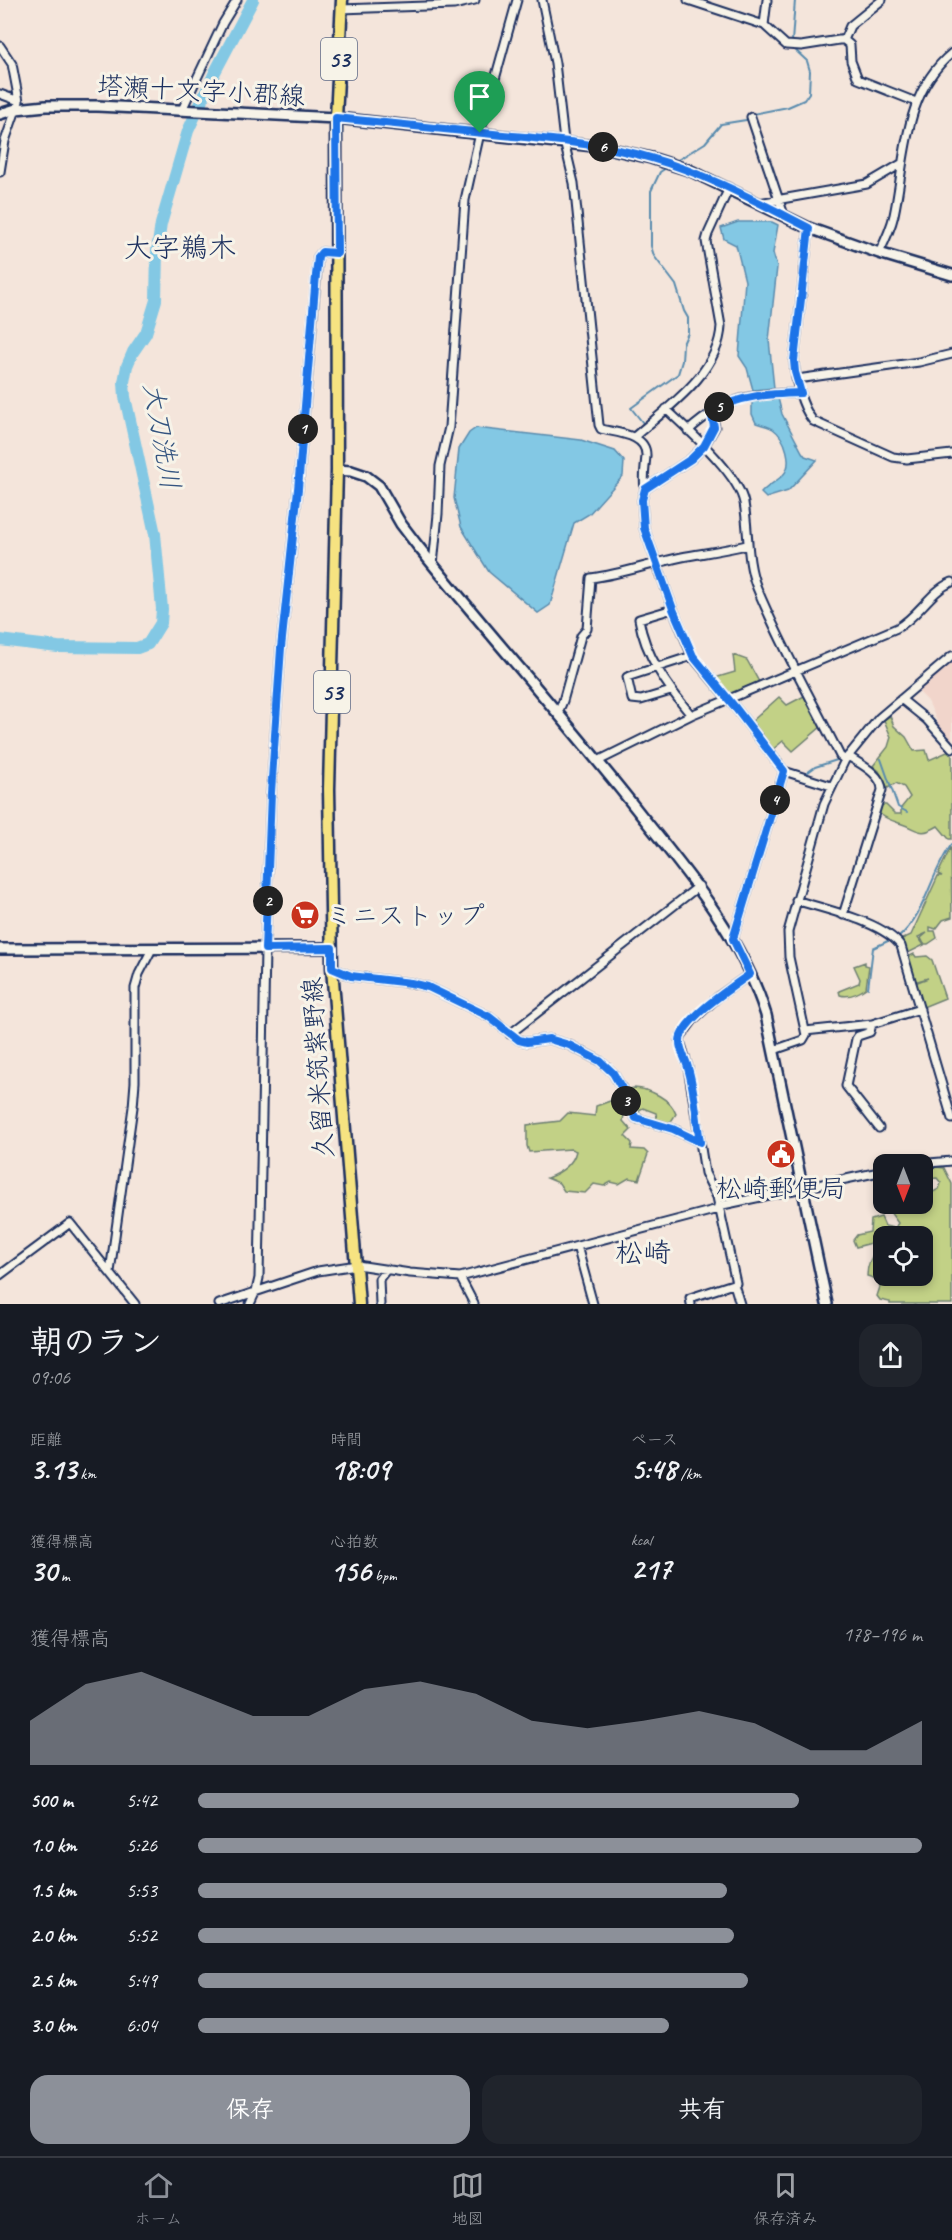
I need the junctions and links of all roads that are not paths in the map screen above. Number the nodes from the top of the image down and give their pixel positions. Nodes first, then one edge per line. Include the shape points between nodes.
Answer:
1 (237, 0) edge
2 (475, 0) edge
3 (517, 0) edge
4 (542, 0) edge
5 (688, 0) edge
6 (767, 0) edge
7 (882, 0) edge
8 (341, 4) edge
9 (764, 25) junction
10 (844, 40) junction
11 (0, 46) edge
12 (952, 53) edge
13 (0, 94) edge
14 (916, 102) junction
15 (18, 105) junction
16 (184, 110) junction
17 (0, 114) edge
18 (751, 117) dead end
19 (336, 118) junction
20 (480, 133) junction
21 (564, 141) junction
22 (901, 164) junction
23 (0, 172) edge
24 (729, 188) junction
25 (778, 200) junction
26 (759, 203) junction
27 (784, 215) junction
28 (809, 228) junction
29 (337, 253) junction
30 (879, 253) junction
31 (952, 275) edge
32 (952, 354) edge
33 (797, 379) junction
34 (801, 393) junction
35 (666, 409) junction
36 (711, 411) junction
37 (688, 431) junction
38 (634, 437) junction
39 (704, 446) junction
40 (952, 454) edge
41 (337, 470) junction
42 (645, 489) junction
43 (747, 545) junction
44 (657, 564) junction
45 (433, 565) junction
46 (952, 582) edge
47 (673, 609) junction
48 (693, 656) junction
49 (952, 656) edge
50 (656, 668) junction
51 (797, 669) junction
52 (671, 691) junction
53 (727, 699) junction
54 (901, 699) junction
55 (558, 713) junction
56 (691, 715) junction
57 (952, 748) edge
58 (847, 758) junction
59 (598, 761) junction
60 (784, 771) junction
61 (831, 786) junction
62 (699, 886) junction
63 (796, 900) junction
64 (843, 915) junction
65 (733, 939) junction
66 (332, 948) junction
67 (0, 949) edge
68 (152, 949) junction
69 (265, 949) junction
70 (332, 968) junction
71 (750, 974) junction
72 (920, 1009) junction
73 (872, 1024) junction
74 (805, 1031) junction
75 (510, 1034) junction
76 (774, 1050) junction
77 (952, 1119) edge
78 (879, 1128) dead end
79 (700, 1142) junction
80 (952, 1161) edge
81 (933, 1163) edge
82 (873, 1173) edge
83 (803, 1188) junction
84 (718, 1208) junction
85 (577, 1246) junction
86 (357, 1264) junction
87 (387, 1269) junction
88 (110, 1272) junction
89 (0, 1275) edge
90 (460, 1277) junction
91 (734, 1284) junction
92 (256, 1291) junction
93 (135, 1304) edge
94 (219, 1304) edge
95 (250, 1304) edge
96 (359, 1304) edge
97 (380, 1304) edge
98 (474, 1304) edge
99 (593, 1304) edge
100 (691, 1304) edge
101 (740, 1304) edge
102 (826, 1304) edge

1 - 16 street
2 - 8 street via 454,4
3 - 20 street
4 - 21 street via 555,63
5 - 9 street
6 - 9 street
7 - 10 street via 850,26
8 - 19 main road, 久留米筑紫野線 / 53
9 - 10 street via 786,45
10 - 14 street via 850,45 858,79
11 - 15 street via 12,64
12 - 14 street
13 - 15 street
14 - 22 street
15 - 16 street, 塔瀬十文字小郡線
15 - 17 street, 塔瀬十文字小郡線
15 - 23 street via 5,141
16 - 19 street, 塔瀬十文字小郡線
18 - 25 street
19 - 20 street, 塔瀬十文字小郡線
19 - 29 main road, 久留米筑紫野線 / 53
20 - 21 street, 塔瀬十文字小郡線
20 - 45 street via 465,200 449,427 440,466
21 - 24 street, 塔瀬十文字小郡線 via 651,158
21 - 38 street via 574,183 599,425 601,429
22 - 25 street via 867,184
22 - 30 street via 894,216
24 - 26 street, 塔瀬十文字小郡線
24 - 35 street via 706,241 720,315 720,337 705,371
25 - 26 street
25 - 27 street
26 - 27 street, 塔瀬十文字小郡線
27 - 28 street, 塔瀬十文字小郡線
28 - 30 street, 塔瀬十文字小郡線
28 - 33 street via 794,361
29 - 41 main road, 久留米筑紫野線 / 53
29 - 69 street via 322,252 316,275 281,648
30 - 31 street, 塔瀬十文字小郡線
32 - 33 street
33 - 34 street
34 - 36 street via 764,394
34 - 40 street via 805,410 813,421 892,458
35 - 37 street
35 - 38 street
36 - 37 street
36 - 39 street via 714,427
37 - 39 street
38 - 42 street via 646,452
39 - 42 street via 684,465
39 - 43 street via 741,494
41 - 45 street via 366,476 379,486 401,524
41 - 66 main road, 久留米筑紫野線 / 53 via 329,789
42 - 44 street via 644,528
43 - 44 street
43 - 51 street via 756,586
44 - 47 street
44 - 55 street via 591,578 586,629
45 - 55 street
46 - 51 street via 906,623
47 - 48 street
47 - 50 street via 639,619
48 - 50 street
48 - 53 street
49 - 54 street
50 - 52 street
50 - 52 street via 627,677 632,699
51 - 53 street
51 - 58 street via 840,756
52 - 56 street
53 - 56 street
53 - 60 street
54 - 57 street
54 - 58 street via 879,718
55 - 59 street
56 - 59 street
58 - 61 street
58 - 64 street via 878,777 882,790
59 - 62 street
60 - 61 street
60 - 65 street
61 - 63 street
62 - 65 street
62 - 75 street
63 - 64 street
63 - 74 street via 788,942
64 - 72 street via 897,940
65 - 71 street
66 - 69 street
66 - 70 main road, 久留米筑紫野線 / 53
67 - 68 street
68 - 69 street
68 - 88 street via 135,988 135,1082
69 - 92 street
70 - 75 street via 351,976 428,987 488,1016
70 - 86 main road, 久留米筑紫野線 / 53
71 - 76 street via 760,995
71 - 79 street via 719,996 682,1035
72 - 73 street
72 - 77 street
73 - 74 street
73 - 78 street via 870,1032 856,1039 846,1086
74 - 76 street via 803,1040
75 - 79 street via 527,1042 561,1041 600,1061 613,1073 636,1118
76 - 83 street
79 - 84 street via 705,1173
80 - 81 street
82 - 83 street
83 - 84 street
83 - 102 street
84 - 85 street
84 - 91 street
85 - 90 street
85 - 99 street
86 - 87 street
86 - 92 street via 318,1271
86 - 96 main road, 久留米筑紫野線 / 53
87 - 90 street
87 - 97 street via 379,1279
88 - 89 street via 70,1223
88 - 93 street
90 - 98 street
91 - 100 street via 690,1298
91 - 101 street
92 - 94 street
92 - 95 street

